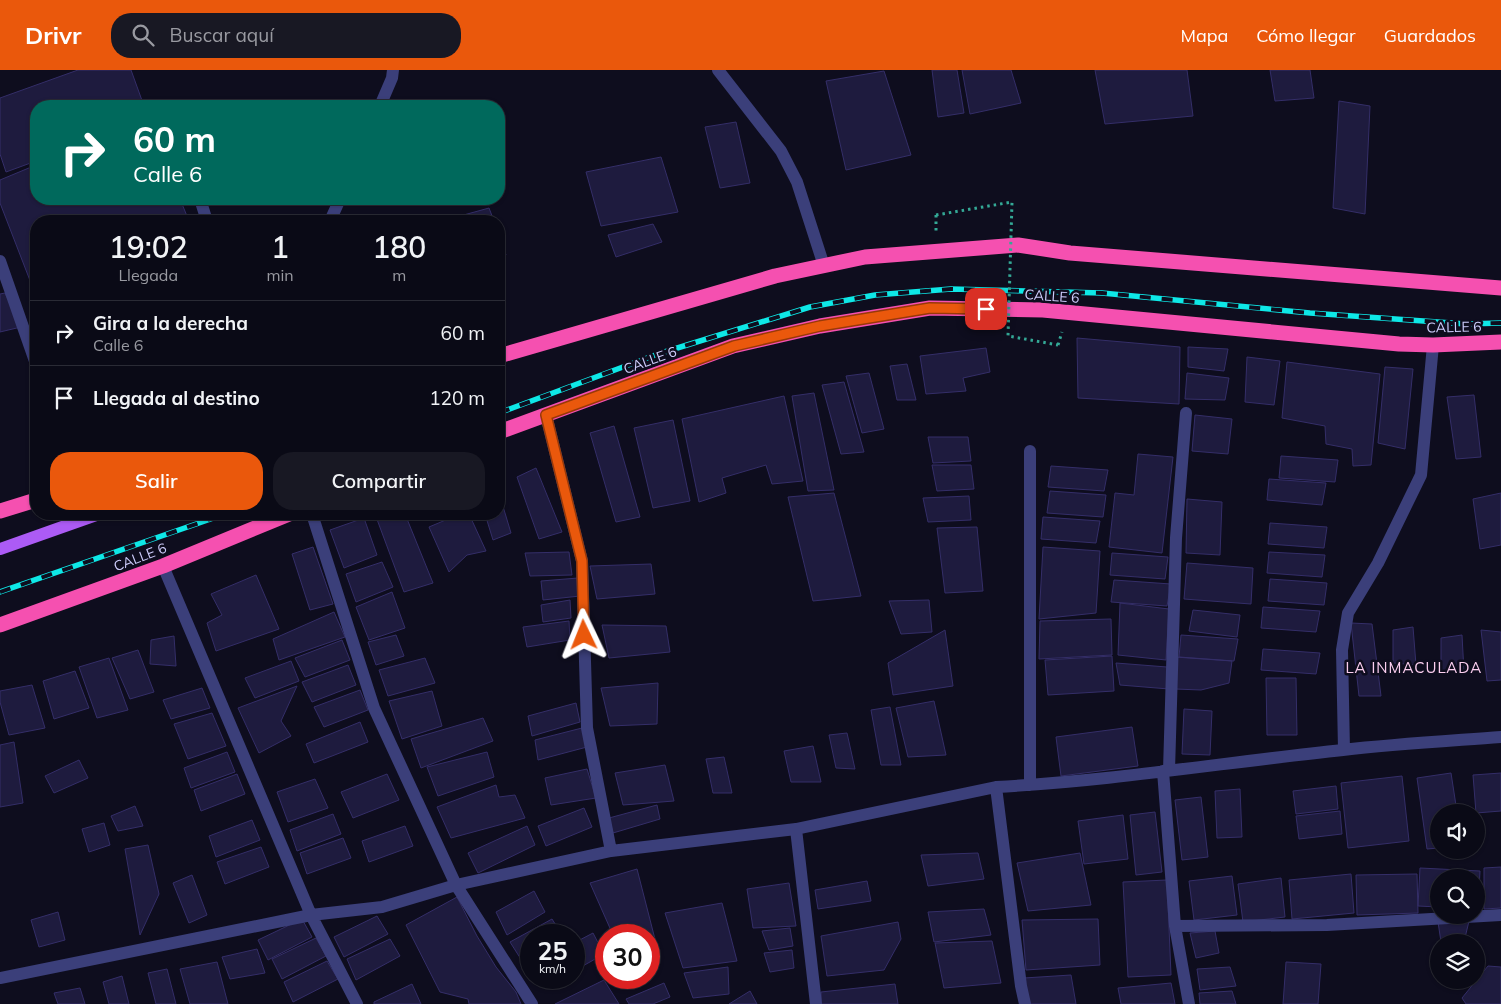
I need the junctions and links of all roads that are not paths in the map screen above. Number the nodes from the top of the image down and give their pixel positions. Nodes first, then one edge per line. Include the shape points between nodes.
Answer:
1 (393, 70) edge
2 (718, 70) edge
3 (383, 100) edge
4 (0, 260) edge
5 (824, 266) junction
6 (1501, 288) edge
7 (591, 329) junction
8 (30, 341) edge
9 (1501, 342) edge
10 (1434, 345) junction
11 (505, 354) edge
12 (505, 362) edge
13 (1186, 413) dead end
14 (546, 415) junction
15 (505, 430) edge
16 (1030, 451) dead end
17 (30, 502) edge
18 (0, 511) edge
19 (82, 520) edge
20 (274, 520) edge
21 (314, 520) edge
22 (0, 549) edge
23 (163, 566) junction
24 (0, 625) edge
25 (1501, 737) edge
26 (1344, 750) junction
27 (1166, 771) junction
28 (1030, 785) junction
29 (996, 787) junction
30 (796, 829) junction
31 (610, 851) junction
32 (456, 885) junction
33 (311, 915) junction
34 (1501, 915) edge
35 (1175, 926) junction
36 (0, 978) edge
37 (357, 1004) edge
38 (532, 1004) edge
39 (816, 1004) edge
40 (1025, 1004) edge
41 (1189, 1004) edge

1 - 3 street
2 - 5 street via 781,151 797,182
4 - 8 street
5 - 6 highway via 865,257 1018,245 1070,253
5 - 7 highway via 775,276
7 - 11 highway
7 - 12 main road
9 - 10 highway, CALLE 6
10 - 14 highway, CALLE 6 via 1043,310 930,308 820,326 734,346
10 - 26 street via 1420,475 1378,563 1348,613 1342,650
13 - 27 street via 1176,538
14 - 15 highway, CALLE 6
14 - 31 street via 582,561 587,728
16 - 28 street
17 - 18 highway
19 - 22 main road
20 - 23 highway, CALLE 6
21 - 32 street via 374,708
23 - 24 highway, CALLE 6
23 - 33 street
25 - 26 street
26 - 27 street
27 - 28 street
27 - 35 street
28 - 29 street
29 - 30 street
29 - 40 street
30 - 31 street
30 - 39 street
31 - 32 street
32 - 33 street via 382,907
32 - 38 street
33 - 36 street
33 - 37 street
34 - 35 street via 1327,925
35 - 41 street

